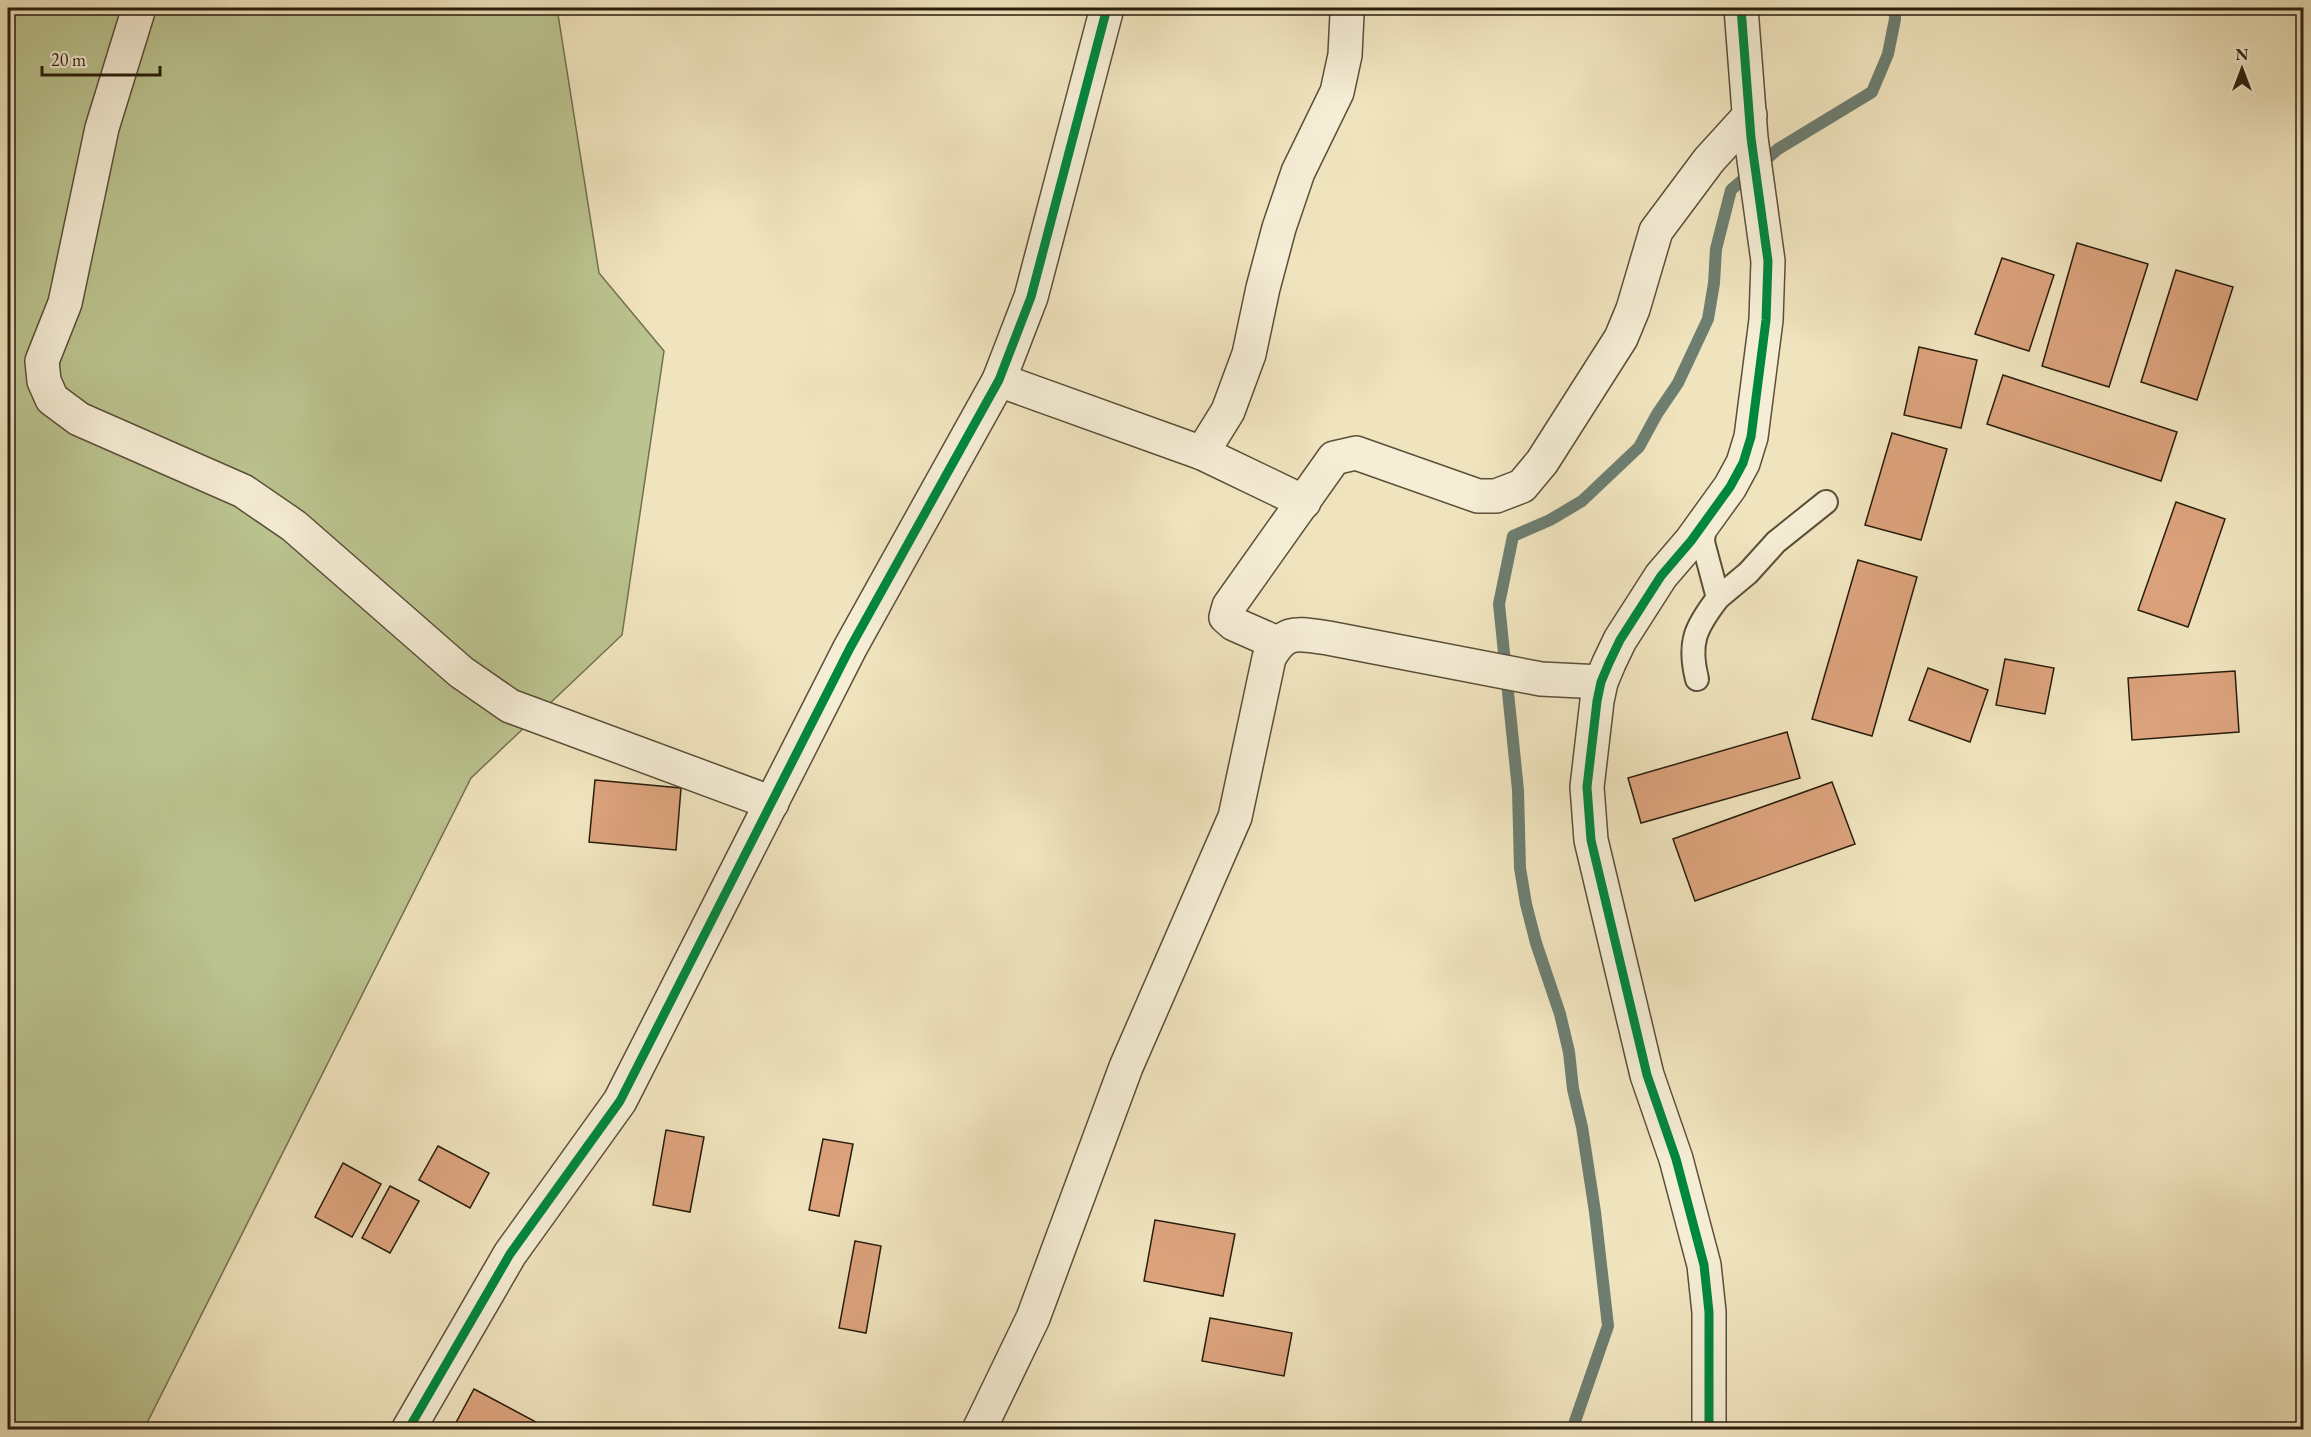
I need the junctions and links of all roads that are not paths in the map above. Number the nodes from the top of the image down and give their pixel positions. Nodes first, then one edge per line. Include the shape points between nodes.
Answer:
1 (139, 8) edge
2 (1107, 8) edge
3 (1741, 8) edge
4 (1347, 14) dead end
5 (1750, 126) junction
6 (999, 380) junction
7 (1202, 453) junction
8 (1304, 502) junction
9 (1826, 502) dead end
10 (1705, 519) junction
11 (1718, 598) junction
12 (1277, 643) junction
13 (1697, 680) dead end
14 (1601, 682) junction
15 (772, 803) junction
16 (408, 1430) edge
17 (979, 1430) edge
18 (1709, 1430) edge

1 - 15 street via 102,128 64,303 42,361 44,381 52,399 79,419 243,490 294,526 462,672 510,706
2 - 6 street via 1031,297
3 - 5 street
4 - 7 street via 1346,55 1337,92 1290,195 1263,288 1250,354 1228,411
5 - 8 street via 1709,160 1656,231 1621,338 1542,462 1522,486 1496,496 1478,496 1356,453 1334,459
5 - 10 street via 1768,261 1766,320 1752,437 1730,487
6 - 7 street
6 - 15 street via 850,648
7 - 8 street
8 - 12 street via 1228,606 1226,617 1234,624
9 - 11 lane via 1776,542
10 - 11 lane via 1703,542
10 - 14 street via 1661,576 1620,640
11 - 13 lane via 1693,638 1692,660
12 - 14 street via 1294,634 1328,638 1541,680
12 - 17 street via 1269,658 1235,818 1126,1067 1033,1318
14 - 18 street via 1587,787 1591,840 1647,1075 1676,1160 1704,1265 1709,1312
15 - 16 street via 620,1101 510,1254

